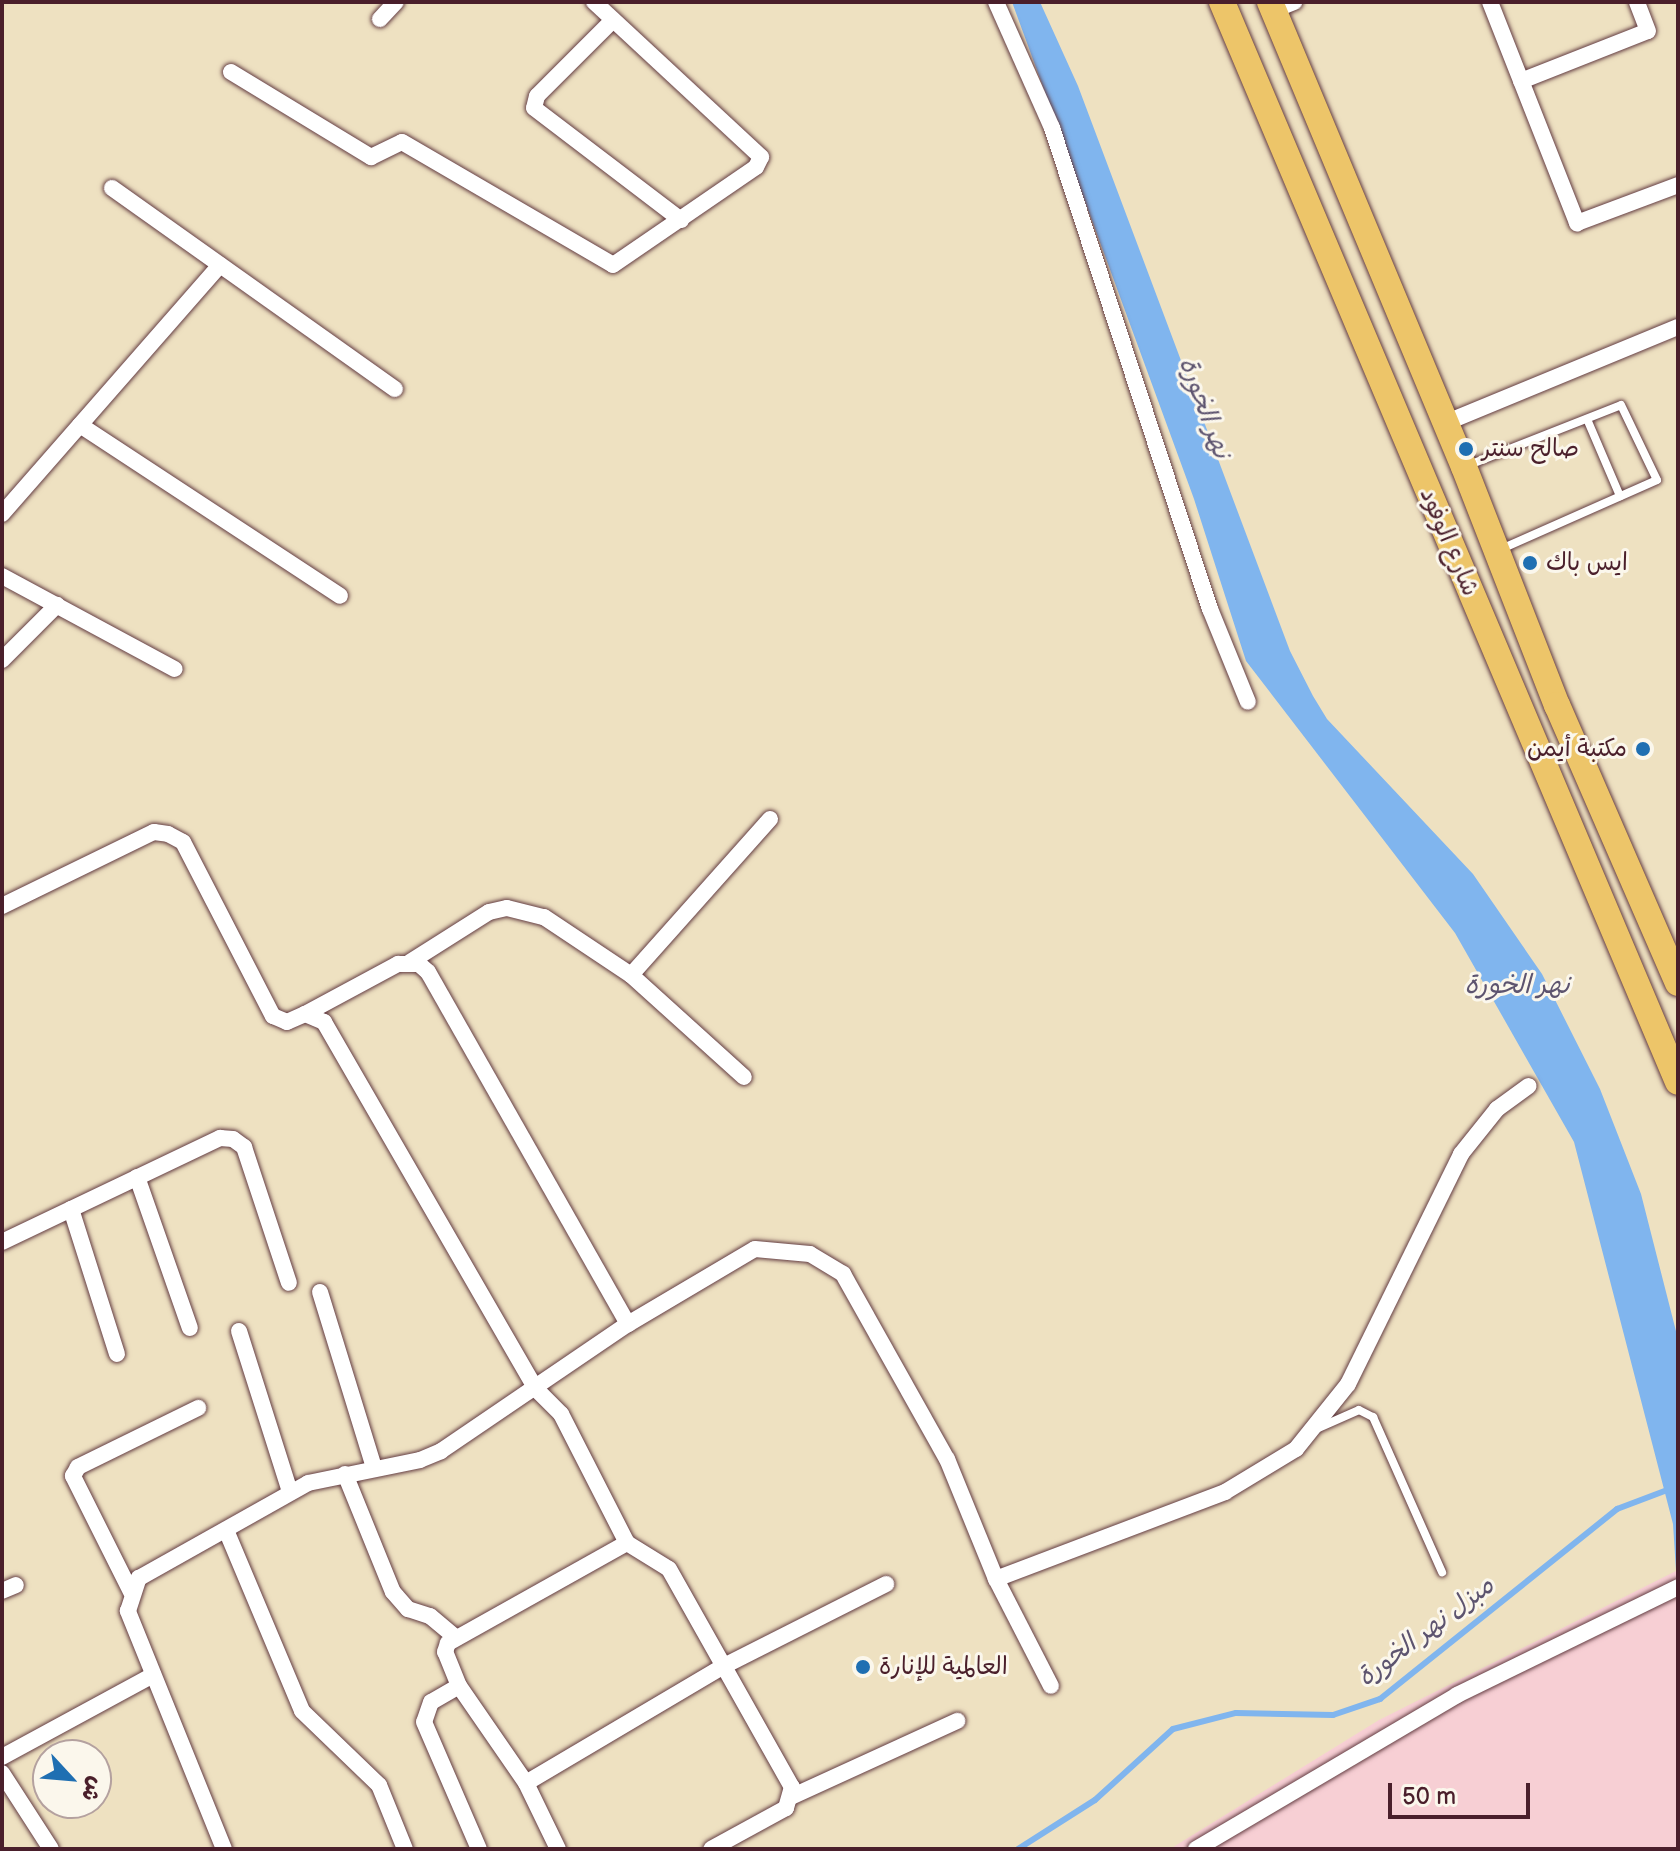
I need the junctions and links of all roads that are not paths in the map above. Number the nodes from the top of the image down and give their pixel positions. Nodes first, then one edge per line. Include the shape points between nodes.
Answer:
1 (396, 2) edge
2 (594, 2) edge
3 (996, 2) edge
4 (1222, 2) edge
5 (1490, 2) edge
6 (1637, 2) edge
7 (1279, 5) edge
8 (380, 19) dead end
9 (613, 20) junction
10 (231, 72) dead end
11 (1521, 81) junction
12 (1678, 185) edge
13 (112, 188) dead end
14 (681, 220) junction
15 (220, 265) junction
16 (1678, 327) edge
17 (395, 389) dead end
18 (1587, 419) junction
19 (1445, 423) junction
20 (80, 425) junction
21 (1464, 467) junction
22 (1620, 496) junction
23 (2, 514) edge
24 (1497, 550) junction
25 (2, 576) edge
26 (340, 596) dead end
27 (57, 605) junction
28 (2, 660) edge
29 (175, 669) dead end
30 (1248, 702) dead end
31 (770, 819) dead end
32 (2, 906) edge
33 (410, 962) junction
34 (631, 975) junction
35 (1678, 983) edge
36 (305, 1014) junction
37 (744, 1077) dead end
38 (1678, 1082) edge
39 (1529, 1086) dead end
40 (137, 1177) junction
41 (71, 1209) junction
42 (2, 1242) edge
43 (289, 1283) dead end
44 (320, 1292) dead end
45 (628, 1324) junction
46 (190, 1328) dead end
47 (239, 1331) dead end
48 (117, 1354) dead end
49 (535, 1388) junction
50 (198, 1408) dead end
51 (1316, 1429) junction
52 (374, 1468) junction
53 (345, 1474) junction
54 (290, 1492) junction
55 (226, 1530) junction
56 (627, 1543) junction
57 (1442, 1572) dead end
58 (996, 1579) junction
59 (886, 1584) dead end
60 (1678, 1587) edge
61 (131, 1592) junction
62 (454, 1636) junction
63 (722, 1667) junction
64 (153, 1675) junction
65 (459, 1686) junction
66 (1051, 1686) dead end
67 (957, 1721) dead end
68 (2, 1757) edge
69 (2, 1773) edge
70 (526, 1783) junction
71 (791, 1797) junction
72 (51, 1849) edge
73 (224, 1849) edge
74 (405, 1849) edge
75 (479, 1849) edge
76 (558, 1849) edge
77 (711, 1849) edge
78 (1196, 1849) edge

1 - 8 street
2 - 9 street
3 - 30 street via 1052,128 1210,609
4 - 38 main road, شارع الوفود
5 - 11 street
6 - 11 street via 1648,31
7 - 19 main road, شارع الوفود
9 - 14 street via 537,96 534,108
9 - 14 street via 760,152 756,167
10 - 14 street via 371,157 402,142 605,265 619,264
11 - 12 street via 1577,223
13 - 15 street
15 - 17 street
15 - 20 street
16 - 19 street
18 - 21 lane
18 - 22 lane
18 - 22 lane via 1621,405 1657,480
19 - 21 main road, شارع الوفود
20 - 23 street
20 - 26 street
21 - 24 main road, شارع الوفود
22 - 24 lane
24 - 35 main road, شارع الوفود via 1557,705
25 - 27 street
27 - 28 street
27 - 29 street
31 - 34 street
32 - 36 street via 154,832 168,834 183,842 273,1016 287,1022
33 - 34 street via 489,912 507,908 544,917
33 - 36 street
33 - 45 street via 428,972
34 - 37 street
36 - 49 street via 324,1022
39 - 51 street via 1497,1109 1461,1154 1348,1384
40 - 41 street
40 - 43 street via 220,1138 233,1139 244,1147
40 - 46 street
41 - 42 street
41 - 48 street
44 - 52 street
45 - 49 street
45 - 58 street via 755,1249 784,1249 828,1261 843,1274 947,1459
47 - 54 street
49 - 52 street via 441,1451
49 - 56 street via 561,1414
50 - 61 street via 78,1467 73,1476
51 - 57 lane via 1359,1410 1373,1417
51 - 58 street via 1274,1466 1225,1492
52 - 53 street
53 - 54 street
53 - 62 street via 393,1592 408,1609 430,1616
54 - 55 street
55 - 61 street via 170,1557 139,1578
55 - 74 street via 302,1711 379,1785
56 - 62 street
56 - 63 street via 669,1569
58 - 66 street
59 - 63 street
60 - 78 street via 1457,1695
61 - 64 street via 128,1611
62 - 65 street via 445,1652
63 - 70 street
63 - 71 street via 792,1787
64 - 68 street
64 - 73 street
65 - 70 street
65 - 75 street via 431,1702 424,1722
67 - 71 street
69 - 72 street
70 - 76 street
71 - 77 street via 786,1808

